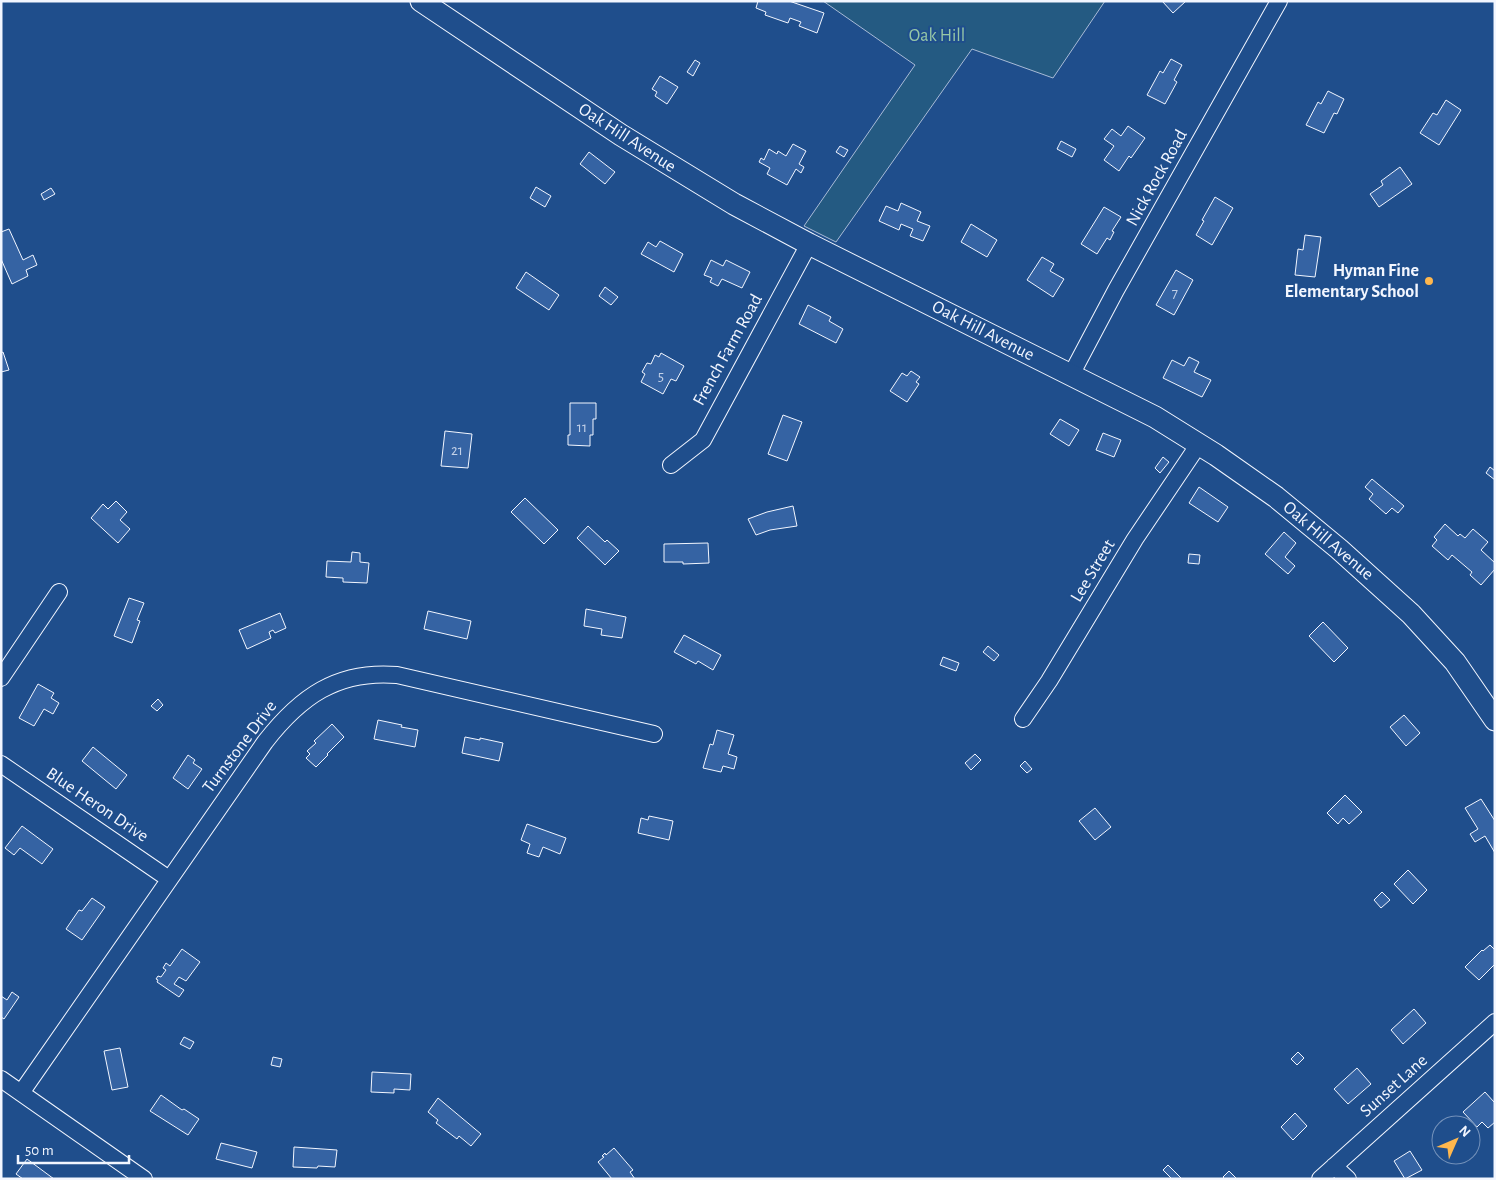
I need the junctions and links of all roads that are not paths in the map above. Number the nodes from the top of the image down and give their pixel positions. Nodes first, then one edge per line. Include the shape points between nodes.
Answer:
1 (422, 1) edge
2 (1278, 1) edge
3 (809, 244) junction
4 (1071, 375) junction
5 (1199, 444) junction
6 (671, 465) dead end
7 (59, 592) dead end
8 (1, 678) edge
9 (1023, 719) dead end
10 (1495, 720) edge
11 (654, 734) dead end
12 (1, 764) edge
13 (169, 879) junction
14 (1495, 1022) edge
15 (1, 1079) edge
16 (21, 1093) junction
17 (1334, 1166) junction
18 (144, 1179) edge
19 (1320, 1179) edge
20 (1348, 1179) edge

1 - 3 main road, Oak Hill Avenue via 666,164
2 - 4 street, Nick Rock Road
3 - 4 main road, Oak Hill Avenue
3 - 6 street, French Farm Road via 703,440
4 - 5 main road, Oak Hill Avenue via 1155,417
5 - 9 street, Lee Street via 1135,539
5 - 10 main road, Oak Hill Avenue via 1276,497 1386,590 1456,662
7 - 8 street
11 - 13 street, Turnstone Drive via 397,675 361,675 309,697 278,724
12 - 13 street, Blue Heron Drive
13 - 16 street, Turnstone Drive
14 - 17 street, Sunset Lane
15 - 16 street
16 - 18 street
17 - 19 street, Sunset Lane
17 - 20 street

